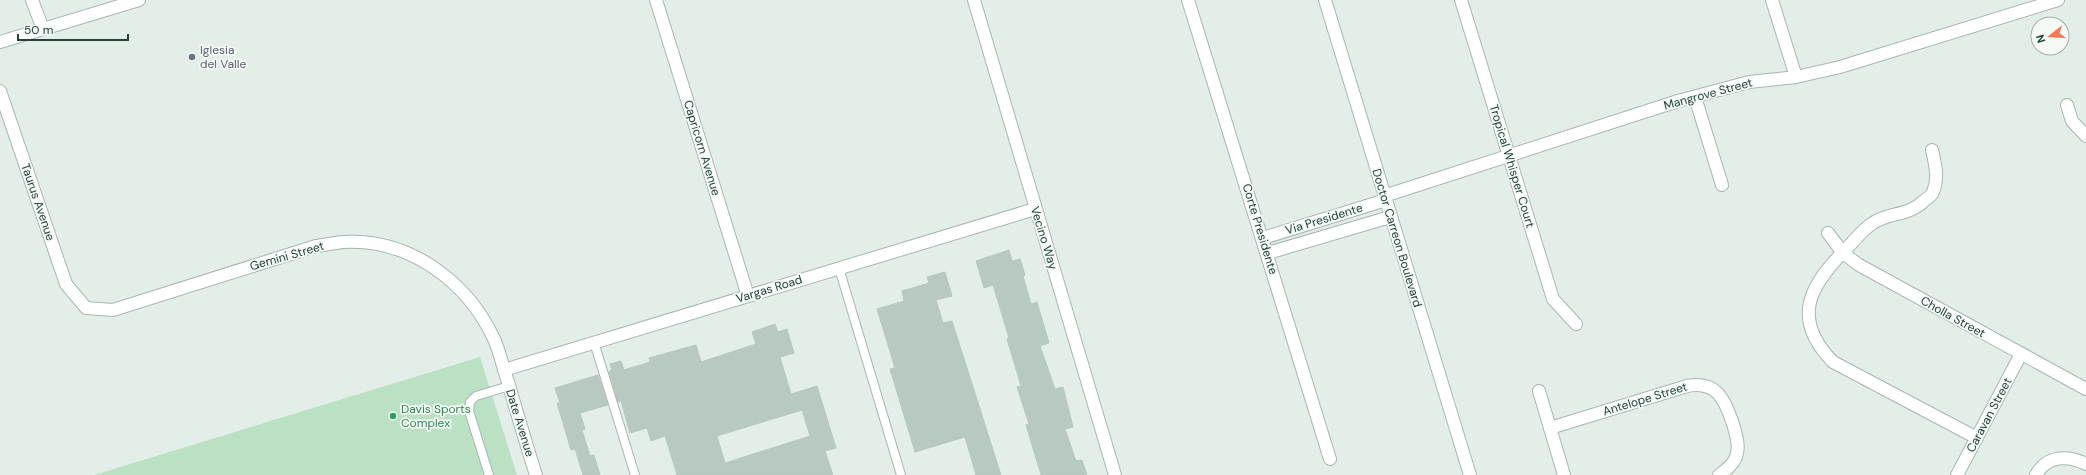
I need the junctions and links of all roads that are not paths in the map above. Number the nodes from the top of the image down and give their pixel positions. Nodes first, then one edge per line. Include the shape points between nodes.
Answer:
1 (32, 0) edge
2 (139, 0) edge
3 (656, 0) edge
4 (974, 0) edge
5 (1188, 0) edge
6 (1325, 0) edge
7 (1461, 0) edge
8 (1772, 0) edge
9 (2058, 0) edge
10 (110, 4) edge
11 (43, 29) junction
12 (0, 42) edge
13 (1796, 77) junction
14 (0, 91) edge
15 (1695, 97) junction
16 (2067, 105) dead end
17 (2086, 136) edge
18 (1932, 150) dead end
19 (1509, 156) junction
20 (1722, 185) dead end
21 (1385, 198) junction
22 (1035, 210) junction
23 (1390, 217) junction
24 (1828, 233) dead end
25 (1263, 238) junction
26 (1843, 252) junction
27 (1268, 254) junction
28 (839, 268) junction
29 (748, 296) junction
30 (86, 308) joint
31 (1576, 324) dead end
32 (594, 342) junction
33 (2021, 354) junction
34 (504, 370) junction
35 (509, 386) junction
36 (2086, 389) edge
37 (1538, 391) dead end
38 (1550, 428) junction
39 (1977, 438) junction
40 (1330, 459) dead end
41 (2086, 464) edge
42 (489, 475) edge
43 (536, 475) edge
44 (635, 475) edge
45 (901, 475) edge
46 (1115, 475) edge
47 (1470, 475) edge
48 (1564, 475) edge
49 (1719, 475) edge
50 (1957, 475) edge
51 (2036, 475) edge

1 - 11 street
2 - 10 street
3 - 29 street, Capricorn Avenue
4 - 22 street, Vecino Way
5 - 25 street, Corte Presidente
6 - 21 street, Doctor Carreon Boulevard
7 - 19 street, Tropical Whisper Court
8 - 13 street
9 - 13 street, Mangrove Street via 1840,67
10 - 11 street
11 - 12 street
13 - 15 street, Mangrove Street via 1749,82
14 - 30 street, Taurus Avenue via 66,284
15 - 19 street, Mangrove Street
15 - 20 street
16 - 17 street via 2072,121
18 - 26 street via 1936,172 1933,192 1917,208 1874,222
19 - 21 street, Mangrove Street
19 - 31 street, Tropical Whisper Court via 1553,300
21 - 23 street, Doctor Carreon Boulevard
21 - 25 street, Via Presidente
22 - 28 street, Vargas Road
22 - 46 street, Vecino Way
23 - 27 street, Via Presidente
23 - 47 street, Doctor Carreon Boulevard
24 - 26 street, Cholla Street
25 - 27 street, Corte Presidente
26 - 33 street, Cholla Street via 1859,265
26 - 39 street via 1821,277 1809,300 1812,332 1820,348 1833,362
27 - 40 street, Corte Presidente
28 - 29 street, Vargas Road
28 - 45 lane
29 - 32 street, Vargas Road
30 - 34 street, Gemini Street via 113,310 316,246 344,242 372,244 410,255 433,266 457,286 478,310 495,340
32 - 34 street, Vargas Road
32 - 44 lane
33 - 36 street, Cholla Street
33 - 39 street, Caravan Street
34 - 35 street, Date Avenue
35 - 42 lane via 476,396 470,402 470,411
35 - 43 street, Date Avenue
37 - 38 street
38 - 48 street
38 - 49 street, Antelope Street via 1687,386 1696,384 1710,387 1727,404 1738,441 1736,458
39 - 50 street, Caravan Street
41 - 51 street via 2075,459 2056,459 2044,465

